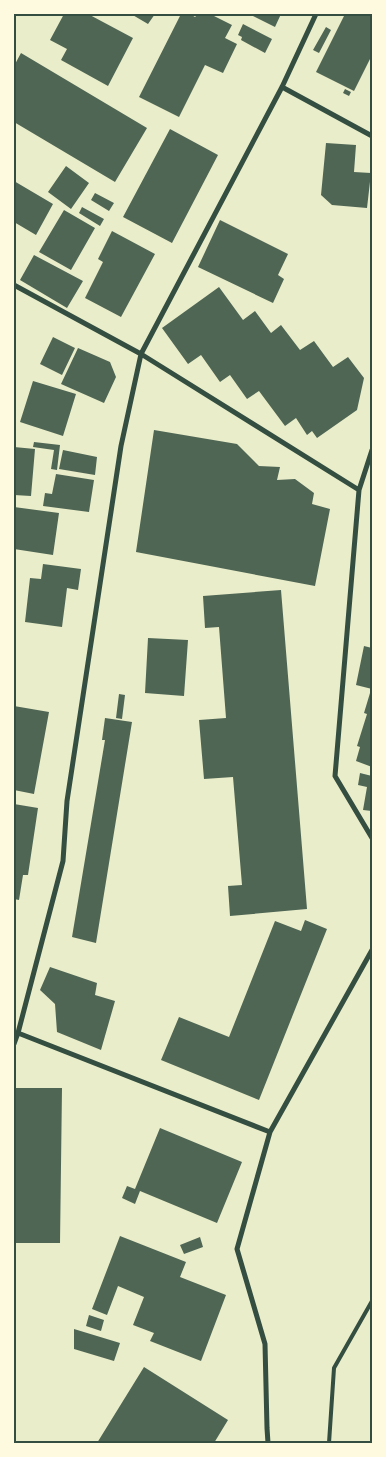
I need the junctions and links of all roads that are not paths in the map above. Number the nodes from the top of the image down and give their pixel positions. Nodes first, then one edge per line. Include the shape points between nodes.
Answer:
1 (316, 14) edge
2 (282, 87) junction
3 (372, 136) edge
4 (14, 285) edge
5 (141, 354) junction
6 (372, 450) edge
7 (359, 490) junction
8 (372, 838) edge
9 (372, 950) edge
10 (18, 1033) junction
11 (14, 1044) edge
12 (270, 1132) junction
13 (372, 1301) edge
14 (268, 1443) edge
15 (329, 1443) edge

1 - 2 street
2 - 3 street
2 - 5 street
4 - 5 street
5 - 7 street
5 - 10 street via 121,446 67,801 63,861
6 - 7 street
7 - 8 street via 335,776
9 - 12 street
10 - 11 street
10 - 12 street
12 - 14 street via 237,1249 265,1344
13 - 15 lane via 334,1368

